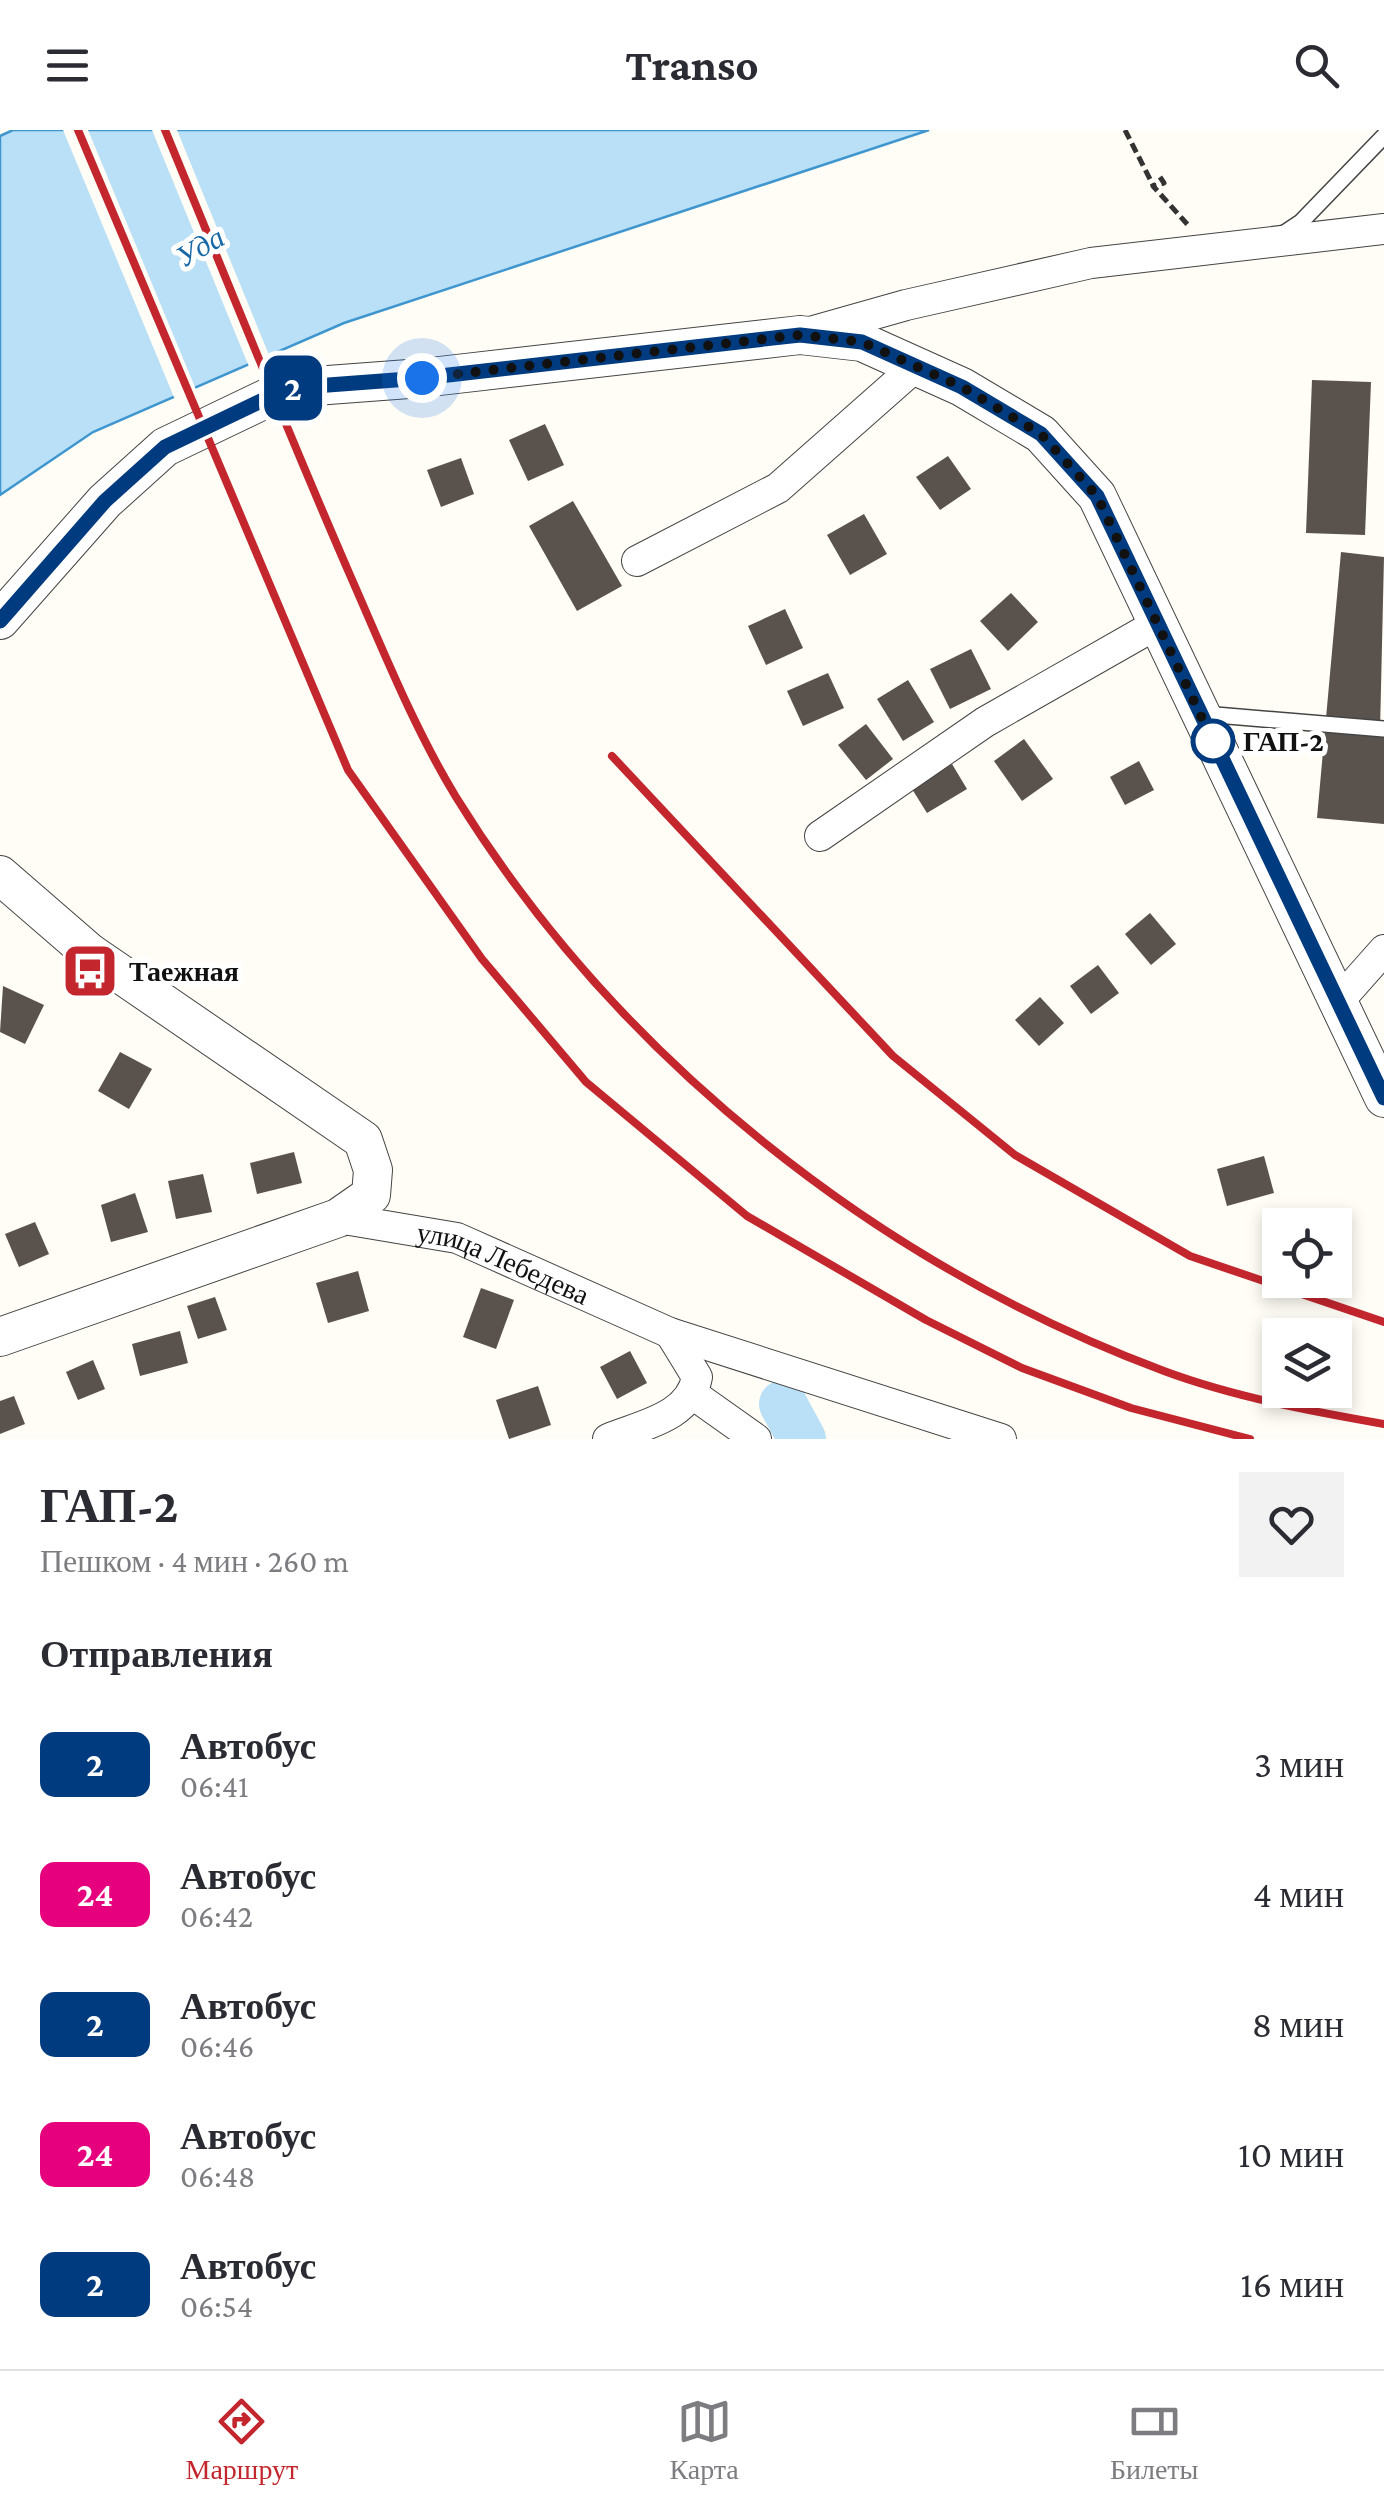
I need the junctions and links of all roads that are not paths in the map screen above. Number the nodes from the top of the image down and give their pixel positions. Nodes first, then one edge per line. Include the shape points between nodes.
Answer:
1 (1384, 136) edge
2 (1384, 229) edge
3 (1270, 243) junction
4 (800, 335) junction
5 (915, 367) junction
6 (636, 562) dead end
7 (0, 620) edge
8 (1158, 624) junction
9 (1200, 714) junction
10 (1384, 728) edge
11 (820, 836) dead end
12 (0, 875) edge
13 (1384, 950) edge
14 (1337, 1003) junction
15 (1384, 1098) edge
16 (338, 1218) junction
17 (670, 1333) junction
18 (0, 1337) edge
19 (694, 1395) junction
20 (608, 1439) edge
21 (756, 1439) edge
22 (1001, 1439) edge

1 - 3 lane via 1301,222
2 - 3 street
3 - 4 street via 1091,264
4 - 5 street via 862,342
4 - 7 street via 288,388 165,447 105,501
5 - 6 street via 778,488
5 - 8 street via 1041,434 1097,496
8 - 9 street
8 - 11 street via 985,722
9 - 10 lane
9 - 14 street
12 - 16 street via 90,953 364,1140 374,1170 371,1195
13 - 14 street
14 - 15 street
16 - 17 street, улица Лебедева via 457,1238
16 - 18 street, улица Лебедева
17 - 19 street via 697,1377
17 - 22 street, улица Лебедева
19 - 20 street via 676,1412
19 - 21 street

